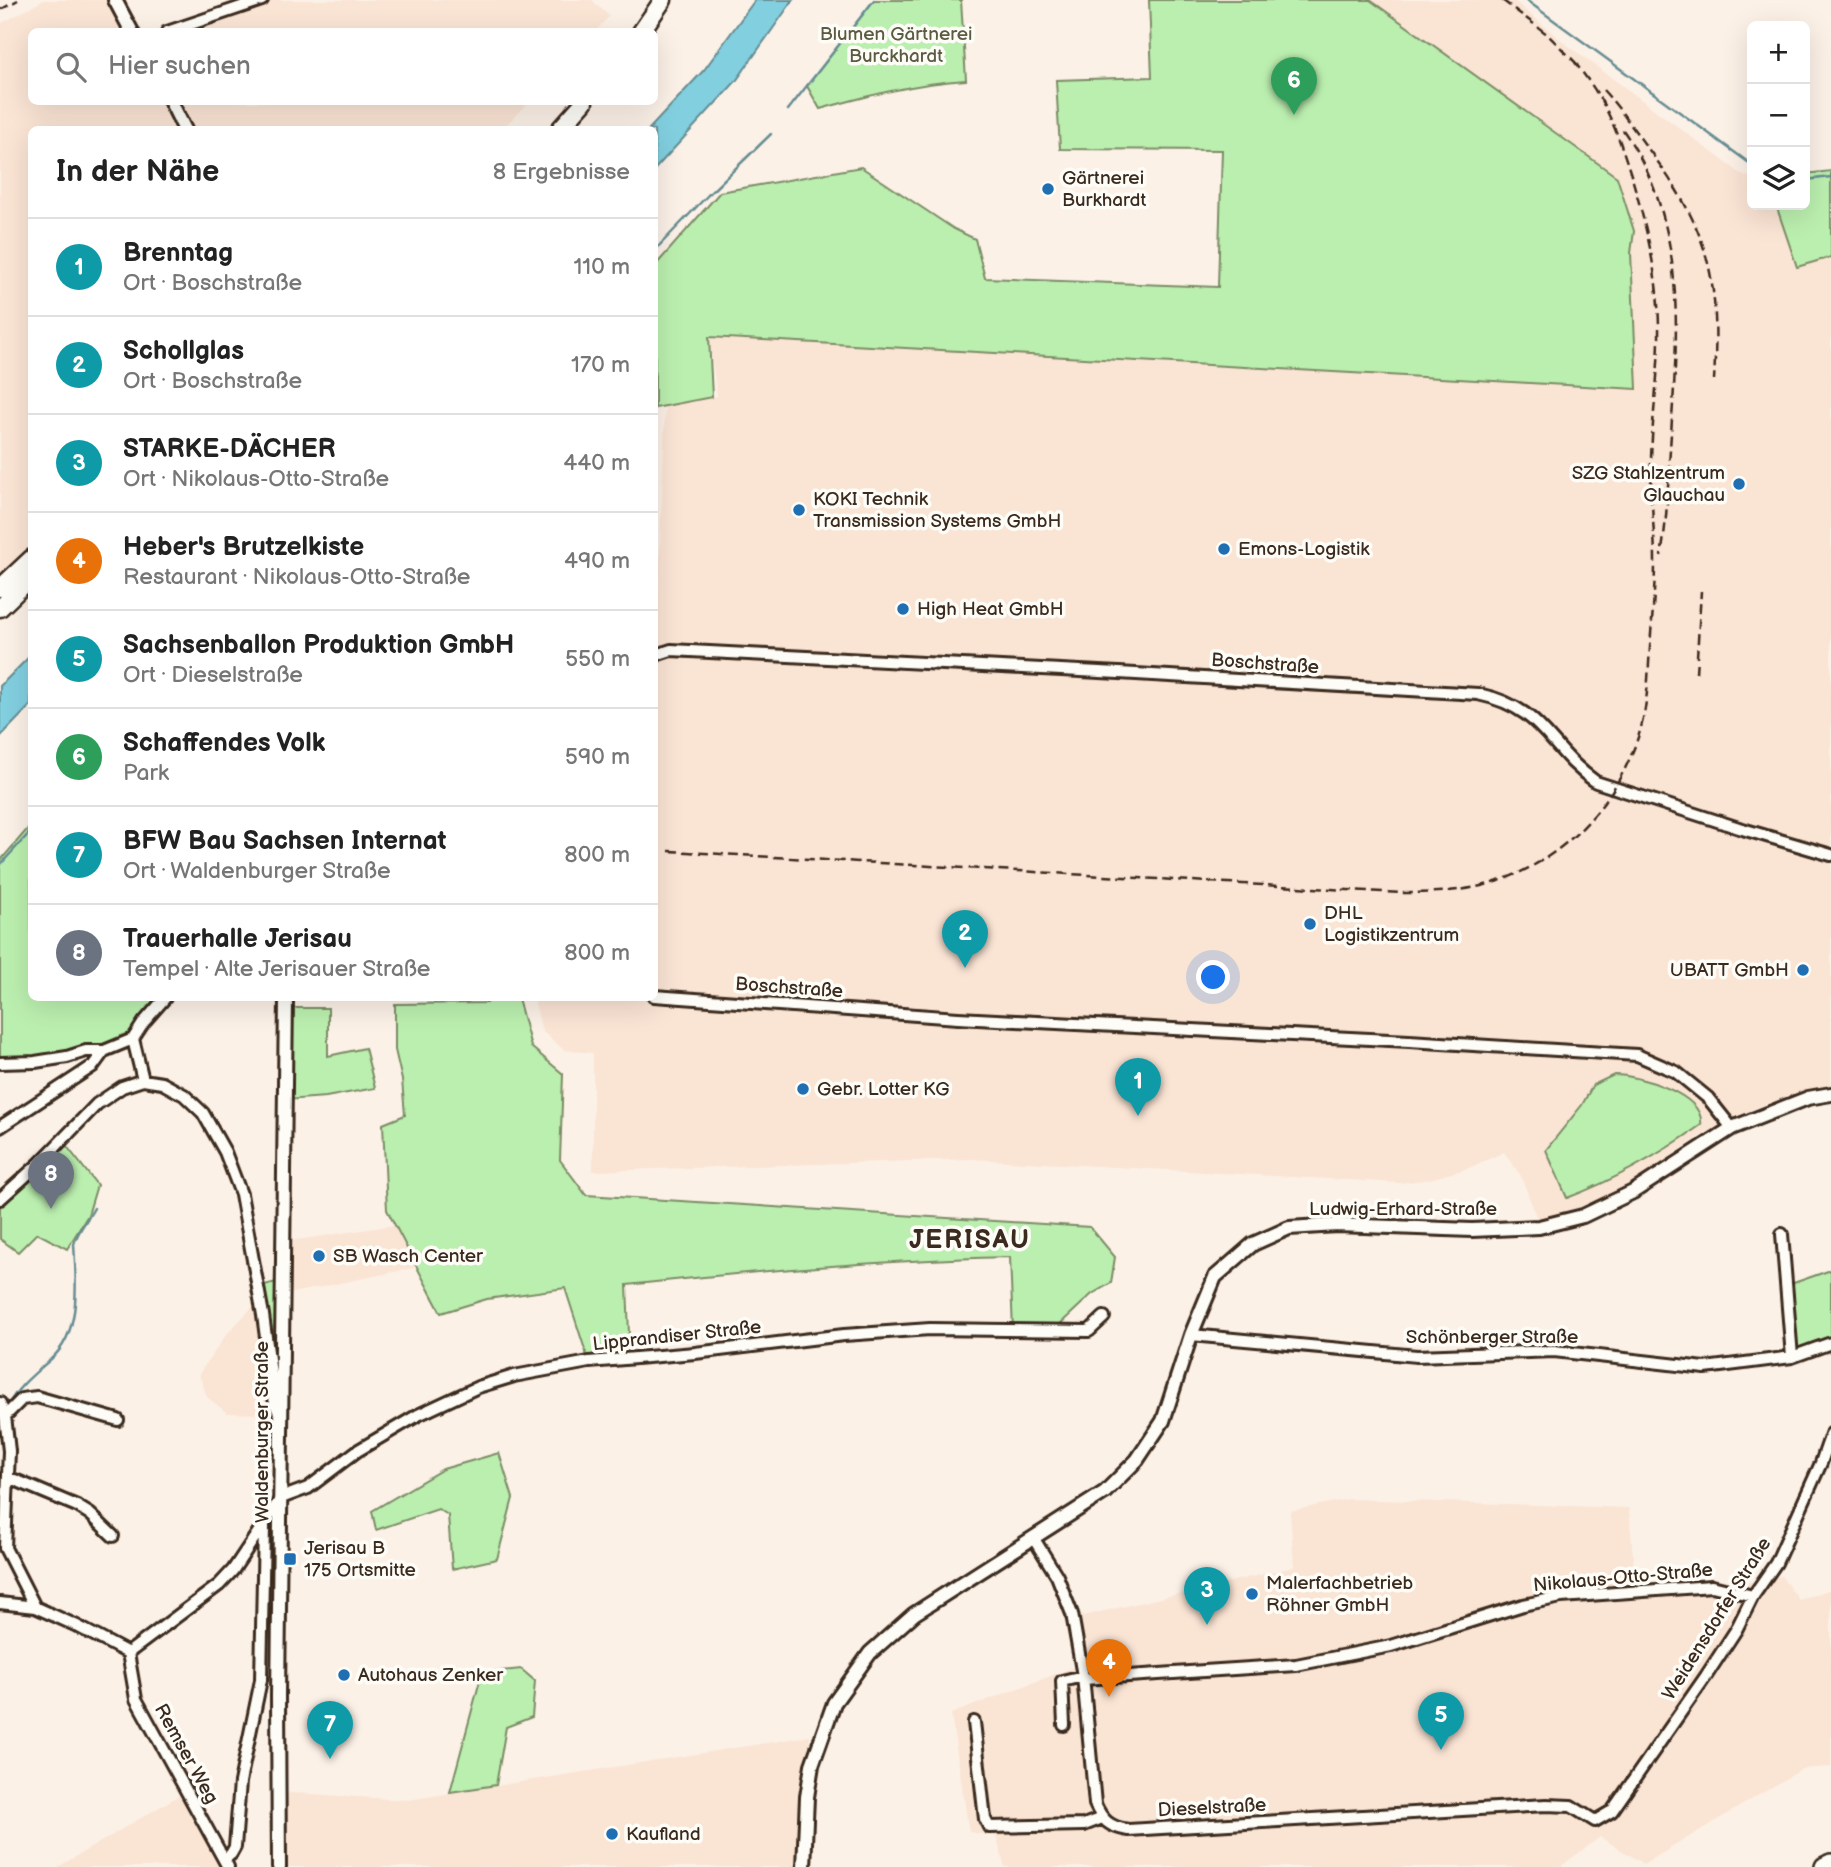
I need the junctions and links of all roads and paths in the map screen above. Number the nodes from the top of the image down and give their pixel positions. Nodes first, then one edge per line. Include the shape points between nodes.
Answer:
1 (114, 0) edge
2 (262, 0) edge
3 (663, 0) edge
4 (130, 28) edge
5 (179, 28) edge
6 (644, 28) edge
7 (172, 105) edge
8 (581, 105) edge
9 (183, 126) edge
10 (563, 126) edge
11 (28, 562) edge
12 (28, 581) edge
13 (0, 588) edge
14 (0, 608) edge
15 (658, 654) edge
16 (1831, 855) edge
17 (658, 996) edge
18 (162, 1001) edge
19 (286, 1001) edge
20 (133, 1039) junction
21 (104, 1051) junction
22 (0, 1063) edge
23 (143, 1080) junction
24 (1831, 1094) edge
25 (0, 1128) edge
26 (1732, 1128) junction
27 (0, 1134) edge
28 (0, 1199) edge
29 (1782, 1234) dead end
30 (1104, 1317) dead end
31 (1191, 1335) junction
32 (1831, 1343) edge
33 (1792, 1357) junction
34 (0, 1404) edge
35 (5, 1416) junction
36 (281, 1418) junction
37 (118, 1420) dead end
38 (1831, 1434) edge
39 (8, 1480) junction
40 (281, 1498) junction
41 (264, 1526) junction
42 (113, 1536) dead end
43 (1034, 1539) junction
44 (1753, 1596) junction
45 (0, 1603) edge
46 (35, 1607) junction
47 (128, 1653) junction
48 (1083, 1677) junction
49 (974, 1722) dead end
50 (1064, 1725) dead end
51 (1612, 1811) joint
52 (1102, 1818) junction
53 (227, 1863) edge
54 (1831, 1864) edge
55 (279, 1867) edge
56 (804, 1867) edge
57 (1825, 1867) edge

1 - 4 street
2 - 5 street
3 - 6 main road
7 - 9 street
8 - 10 main road
11 - 13 main road
12 - 14 main road
15 - 16 street, Boschstraße via 671,650 1478,694 1516,706 1596,782
17 - 26 street, Boschstraße via 958,1018 1637,1055 1676,1072 1708,1098
18 - 20 street
19 - 36 street, Waldenburger Straße
20 - 21 street
20 - 23 street
21 - 22 street
21 - 25 street via 93,1066
23 - 28 street via 122,1087 97,1104
23 - 36 street via 162,1083 184,1095 203,1113 225,1152 241,1194
24 - 26 street, Ludwig-Erhard-Straße via 1808,1098
25 - 27 street
26 - 31 street, Ludwig-Erhard-Straße via 1633,1192 1583,1216 1550,1224 1472,1230 1337,1225 1289,1228 1253,1244 1215,1277
29 - 33 street
30 - 40 street, Lipprandiser Straße via 1089,1331 930,1329 844,1335 589,1362 514,1376 418,1415 308,1488
31 - 33 street, Schönberger Straße via 1417,1356 1554,1351 1705,1368
31 - 43 street, Ludwig-Erhard-Straße via 1163,1420 1137,1460 1105,1492
32 - 33 street, Schönberger Straße
34 - 35 street
35 - 37 street via 22,1399 37,1397
35 - 39 street
36 - 40 street, Waldenburger Straße
38 - 44 street, Weidensdorfer Straße via 1776,1563
39 - 42 street via 77,1506
39 - 46 street via 5,1548
40 - 41 street
40 - 55 street, Waldenburger Straße
41 - 47 street via 219,1585
41 - 53 street via 261,1680 240,1782 234,1847
43 - 48 street via 1057,1576 1072,1614
43 - 56 street, Ludwig-Erhard-Straße via 914,1614 870,1653 834,1703 812,1765
44 - 48 street, Nikolaus-Otto-Straße via 1712,1586 1561,1597 1391,1646 1296,1665
44 - 51 street, Weidensdorfer Straße via 1706,1676
45 - 46 street
46 - 47 street
47 - 53 street, Remser Weg via 136,1699
48 - 50 street via 1062,1681
48 - 52 street via 1095,1804
49 - 52 street via 989,1827 1084,1825
51 - 52 street, Dieselstraße via 1595,1821 1571,1806 1546,1805 1128,1830 1114,1828
54 - 57 highway

